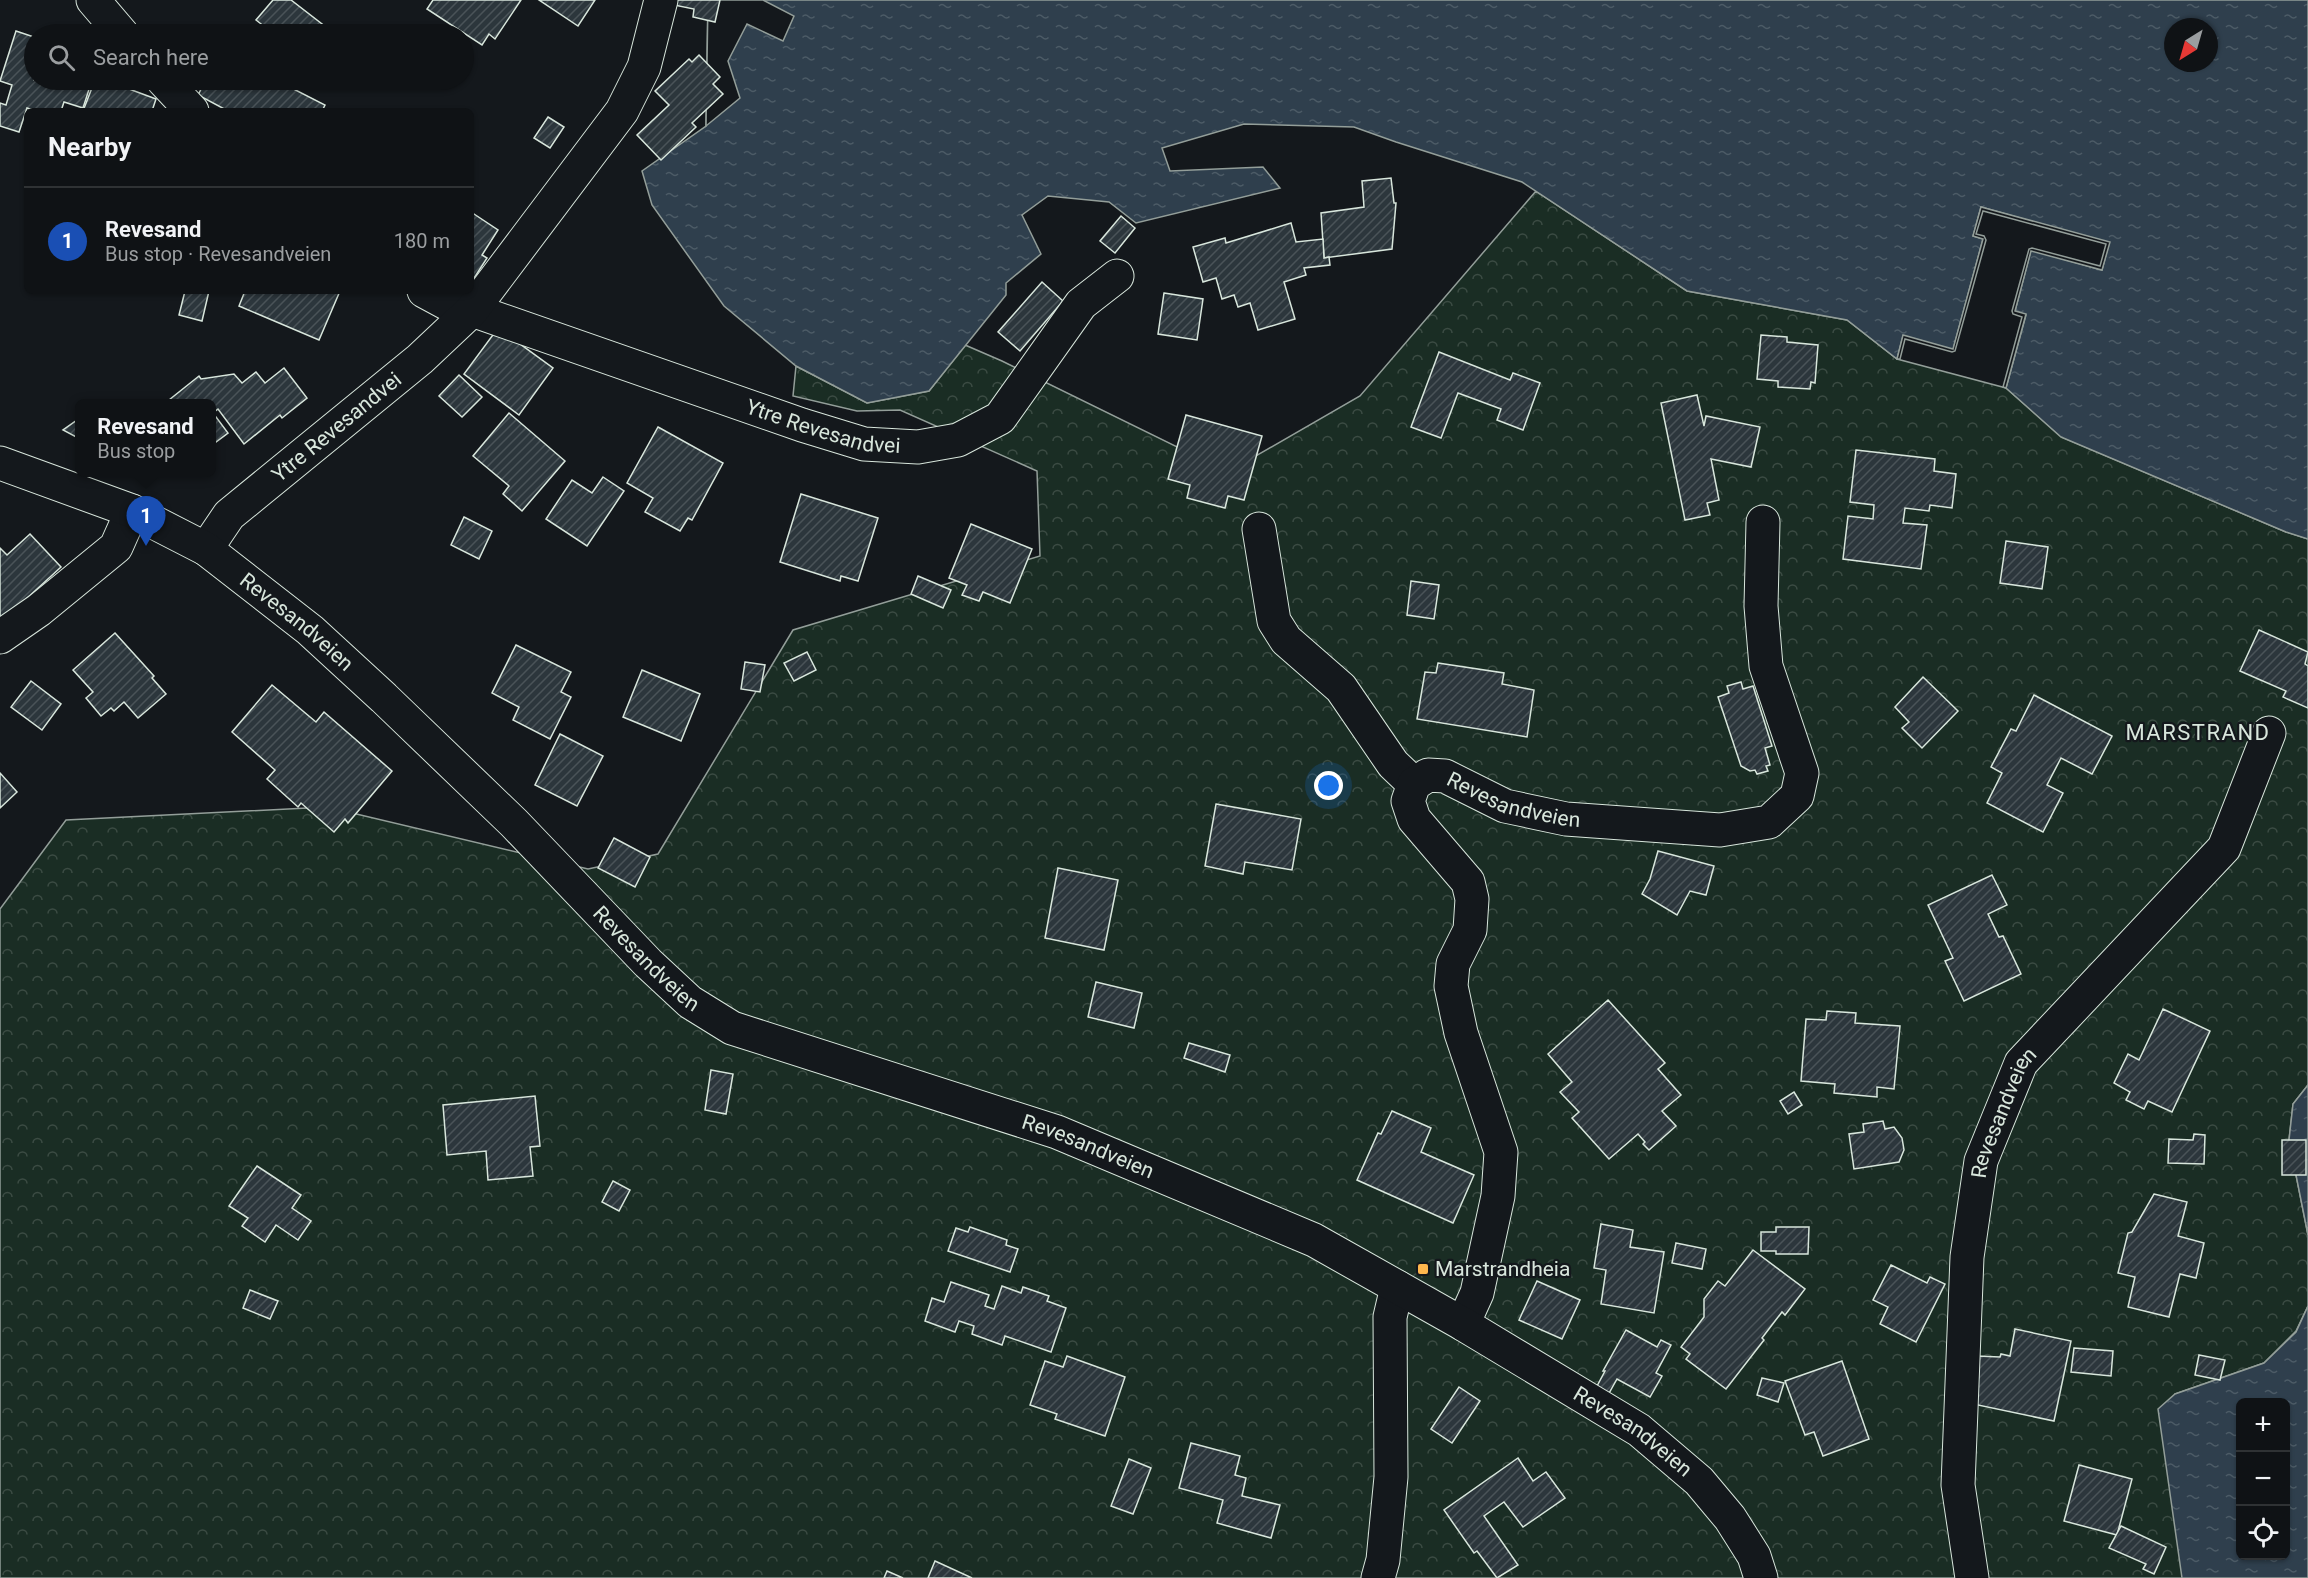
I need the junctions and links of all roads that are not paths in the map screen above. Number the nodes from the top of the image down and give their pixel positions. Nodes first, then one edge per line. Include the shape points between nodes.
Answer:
1 (93, 0) edge
2 (661, 0) edge
3 (113, 24) edge
4 (173, 90) edge
5 (189, 108) edge
6 (1118, 276) dead end
7 (430, 294) edge
8 (472, 310) junction
9 (0, 463) edge
10 (132, 512) junction
11 (1763, 522) dead end
12 (1259, 529) dead end
13 (206, 549) junction
14 (0, 637) edge
15 (2269, 733) dead end
16 (1414, 784) junction
17 (1397, 1287) junction
18 (1463, 1324) junction
19 (1377, 1578) edge
20 (1761, 1578) edge
21 (1972, 1578) edge

1 - 3 street
2 - 8 street, Ytre Revesandvei via 644,67 622,111
4 - 5 street
6 - 8 street, Ytre Revesandvei via 1081,304 1000,418 958,440 918,447 864,444 802,425
7 - 8 street, Ytre Revesandvei via 450,305
8 - 13 street, Ytre Revesandvei via 420,359 229,515
9 - 10 street, Revesandveien
10 - 13 street, Revesandveien
10 - 14 street via 116,547
11 - 16 street, Revesandveien via 1761,606 1766,666 1802,773 1797,796 1769,822 1720,830 1566,819 1505,806 1445,776 1428,775
12 - 16 street via 1274,621 1286,640 1341,687 1393,764
13 - 17 street, Revesandveien via 310,630 384,698 690,1002 732,1028 1057,1132 1314,1240
15 - 21 street, Revesandveien via 2224,848 2021,1063 1982,1161 1967,1257 1958,1485
16 - 18 street, Revesandveien via 1408,801 1413,819 1468,882 1470,890 1470,930 1453,964 1451,986 1461,1033 1501,1152 1496,1207 1477,1293
17 - 18 street, Revesandveien
17 - 19 street via 1390,1317 1391,1477 1383,1560
18 - 20 street, Revesandveien via 1639,1430 1699,1481 1730,1518 1754,1556

